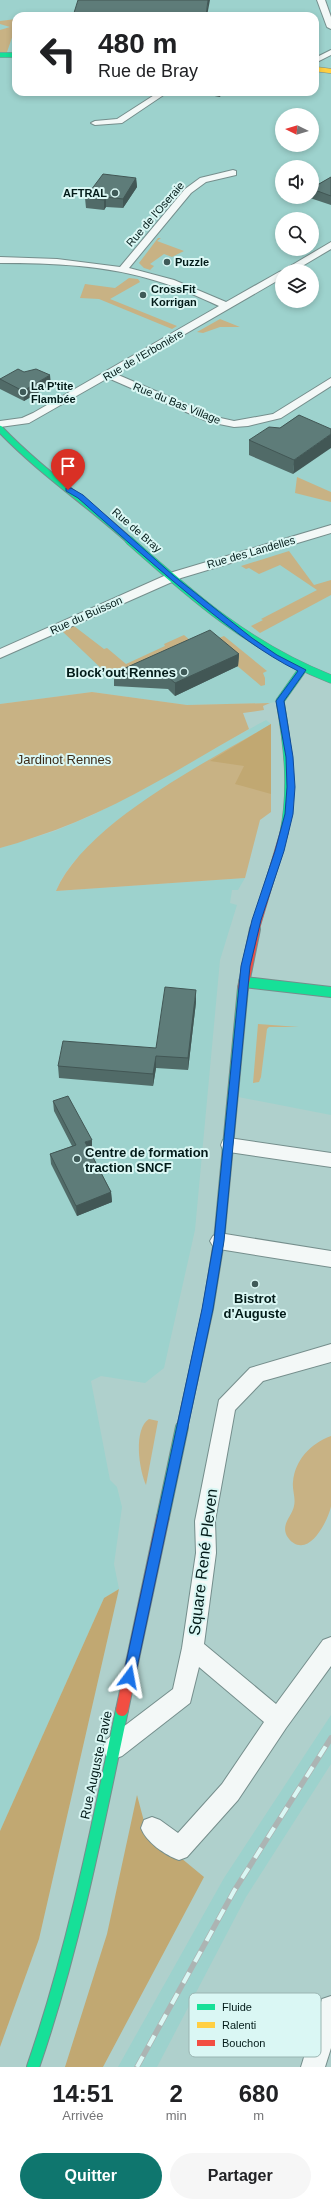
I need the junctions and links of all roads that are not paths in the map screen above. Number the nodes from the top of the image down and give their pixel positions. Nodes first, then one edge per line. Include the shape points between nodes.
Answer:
1 (321, 0) edge
2 (331, 27) edge
3 (331, 52) edge
4 (12, 55) edge
5 (0, 56) edge
6 (319, 59) edge
7 (319, 70) edge
8 (331, 71) edge
9 (158, 96) edge
10 (95, 123) dead end
11 (233, 173) dead end
12 (331, 245) edge
13 (0, 260) edge
14 (299, 264) edge
15 (122, 270) junction
16 (275, 278) edge
17 (227, 306) junction
18 (109, 375) junction
19 (331, 381) edge
20 (0, 424) edge
21 (0, 429) edge
22 (331, 529) edge
23 (171, 577) junction
24 (0, 654) edge
25 (302, 670) junction
26 (331, 679) edge
27 (244, 982) junction
28 (331, 992) edge
29 (229, 1145) junction
30 (331, 1160) edge
31 (219, 1241) junction
32 (331, 1259) edge
33 (331, 1353) edge
34 (193, 1648) junction
35 (331, 1648) edge
36 (278, 1720) junction
37 (113, 1749) junction
38 (152, 1828) dead end
39 (331, 2008) edge
40 (321, 2041) edge
41 (316, 2057) edge
42 (33, 2067) edge
43 (313, 2067) edge

1 - 2 street
3 - 6 street
4 - 5 street
7 - 8 street
9 - 10 street via 119,120
11 - 15 street, Rue de l'Oseraie via 203,180 188,191
12 - 14 street
13 - 15 street via 58,262
15 - 17 street via 176,284
16 - 17 street, Rue de l'Erbonière
17 - 18 street, Rue de l'Erbonière
18 - 19 street, Rue du Bas Village via 213,420 234,424 277,416
18 - 20 street, Rue de l'Erbonière via 25,421
21 - 23 street, Rue de Bray via 19,450 80,497
22 - 23 street, Rue des Landelles
23 - 24 street, Rue du Buisson
23 - 25 street, Rue de Bray via 249,640
25 - 26 street, Rue de Bray
25 - 27 street, Rue Auguste Pavie via 280,701 290,757 289,814 280,851 257,920 245,966
27 - 28 street
27 - 29 street, Rue Auguste Pavie
29 - 30 street
29 - 31 street, Rue Auguste Pavie
31 - 32 street
31 - 37 street, Rue Auguste Pavie via 208,1309
33 - 34 street, Square René Pleven via 257,1374 226,1406 205,1521 206,1553
34 - 36 street, Square René Pleven
34 - 37 street, Square René Pleven via 182,1695
35 - 36 street
36 - 38 street via 230,1792 179,1849
37 - 42 street, Rue Auguste Pavie via 73,1938 44,2040
39 - 40 street
41 - 43 street

